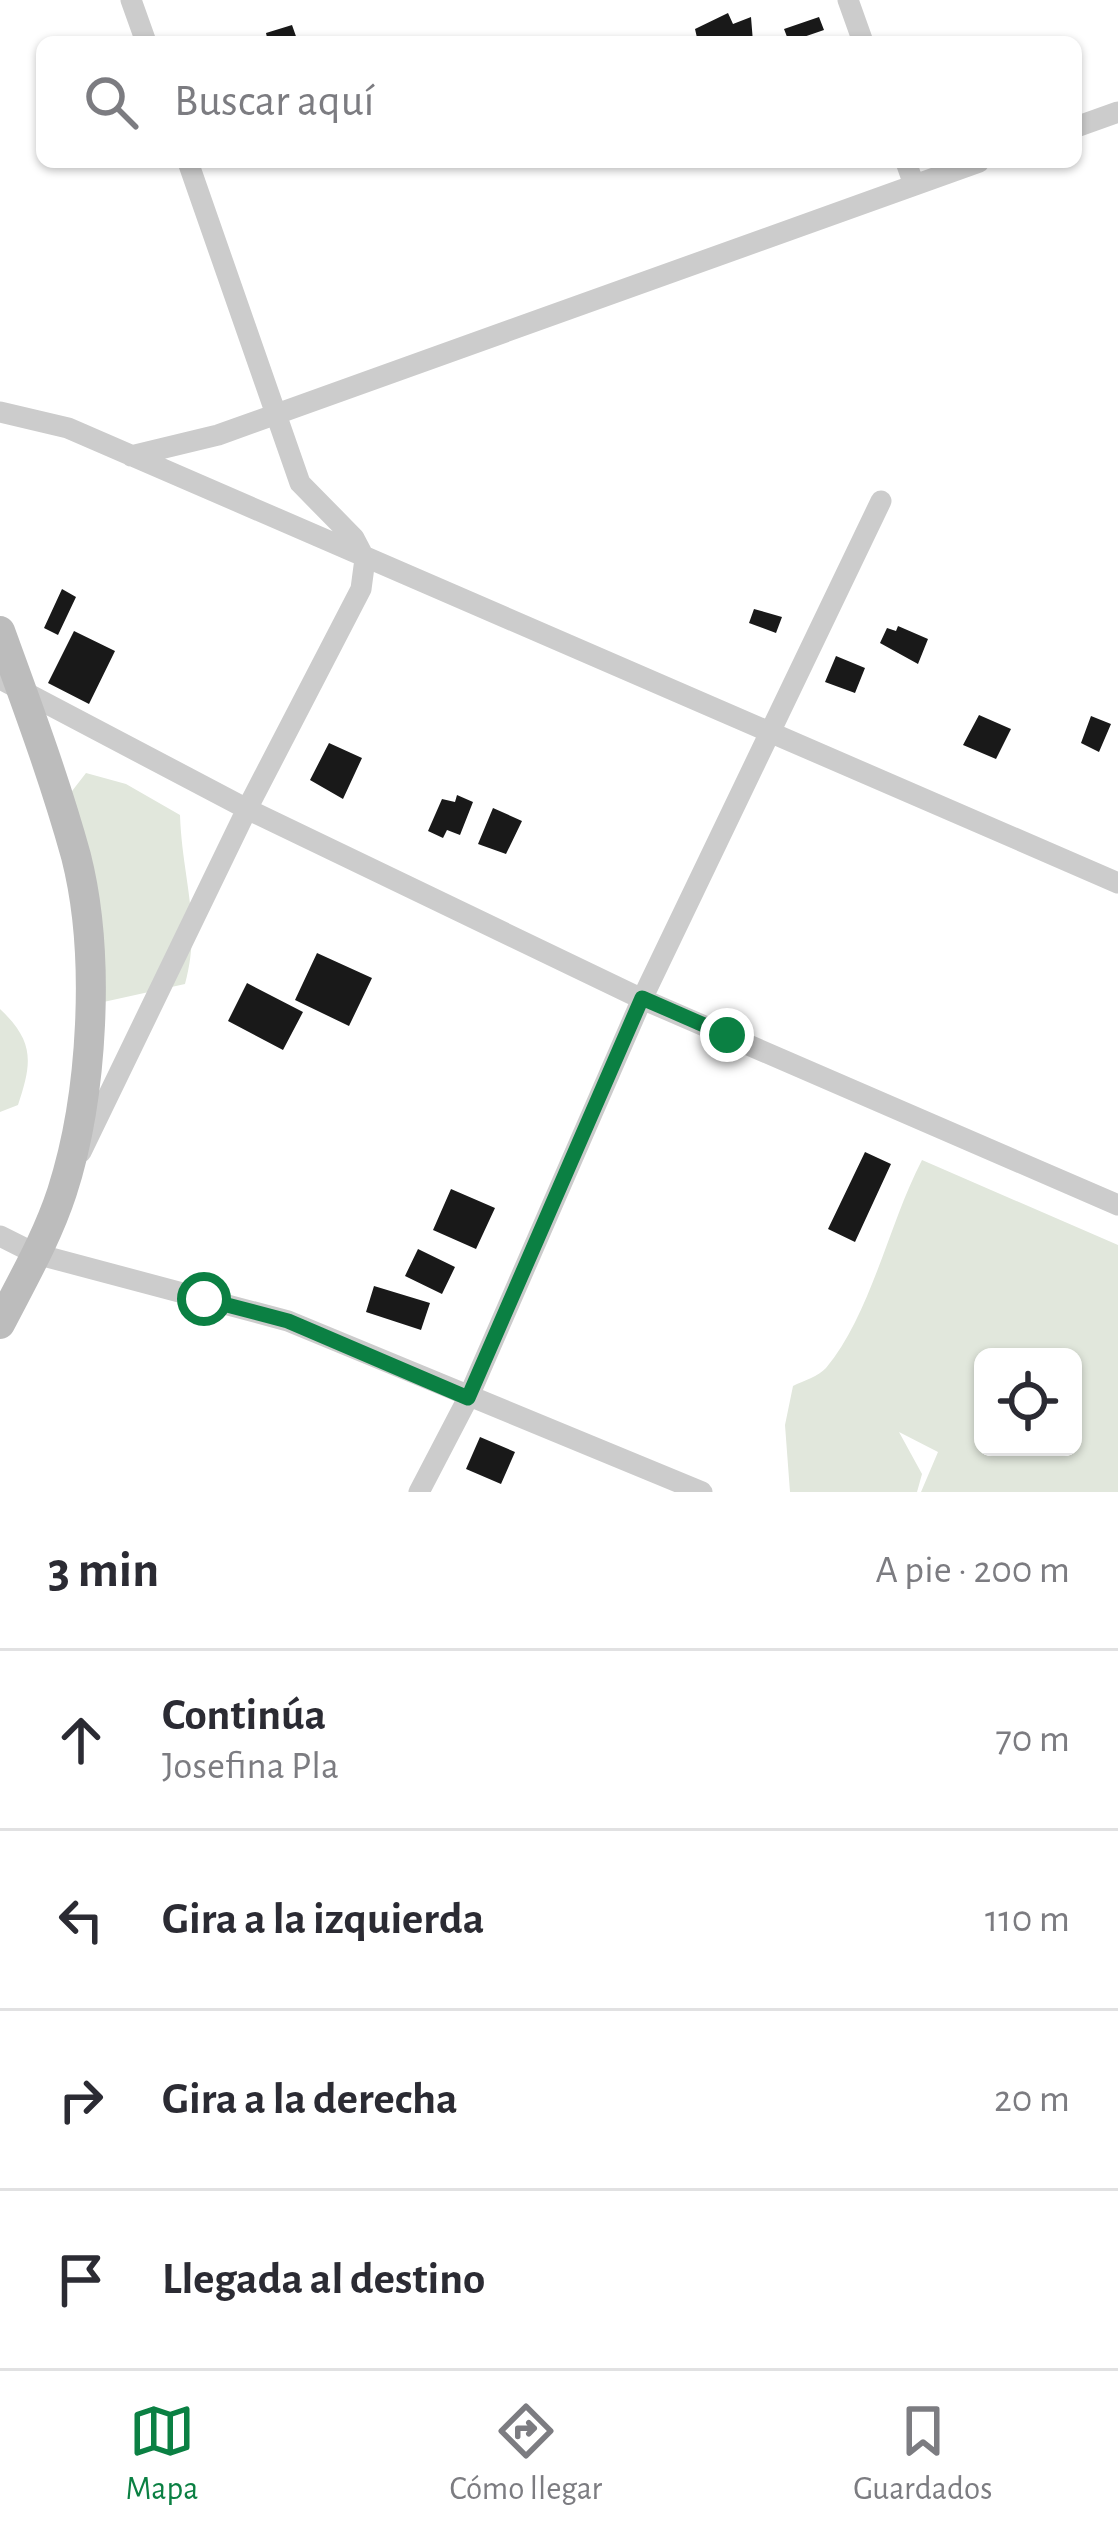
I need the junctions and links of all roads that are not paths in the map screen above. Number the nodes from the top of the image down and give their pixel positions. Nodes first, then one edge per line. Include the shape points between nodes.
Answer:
1 (131, 0) edge
2 (848, 0) edge
3 (144, 36) edge
4 (861, 36) edge
5 (1118, 112) edge
6 (1082, 125) edge
7 (190, 168) edge
8 (908, 168) edge
9 (962, 168) edge
10 (914, 185) junction
11 (0, 412) edge
12 (276, 414) junction
13 (131, 456) junction
14 (881, 501) dead end
15 (364, 559) junction
16 (0, 631) edge
17 (11, 685) edge
18 (770, 733) junction
19 (247, 809) junction
20 (1118, 883) edge
21 (642, 998) junction
22 (62, 1190) junction
23 (1118, 1204) edge
24 (0, 1236) edge
25 (36, 1255) junction
26 (0, 1324) edge
27 (468, 1398) junction
28 (419, 1492) edge
29 (702, 1492) edge

1 - 3 street
2 - 4 street
5 - 6 street
7 - 12 street
8 - 10 street
9 - 10 street
10 - 12 street
11 - 13 street via 68,428
12 - 13 street
12 - 15 street via 300,482
13 - 15 street
14 - 18 street
15 - 18 street
15 - 19 street via 361,589
16 - 17 main road
17 - 19 street
17 - 22 main road via 76,859 86,927 86,1073
18 - 20 street
18 - 21 street
19 - 21 street
19 - 22 street
21 - 23 street
21 - 27 street
22 - 25 main road
24 - 25 street
25 - 26 main road
25 - 27 street via 288,1321
27 - 28 street
27 - 29 street

